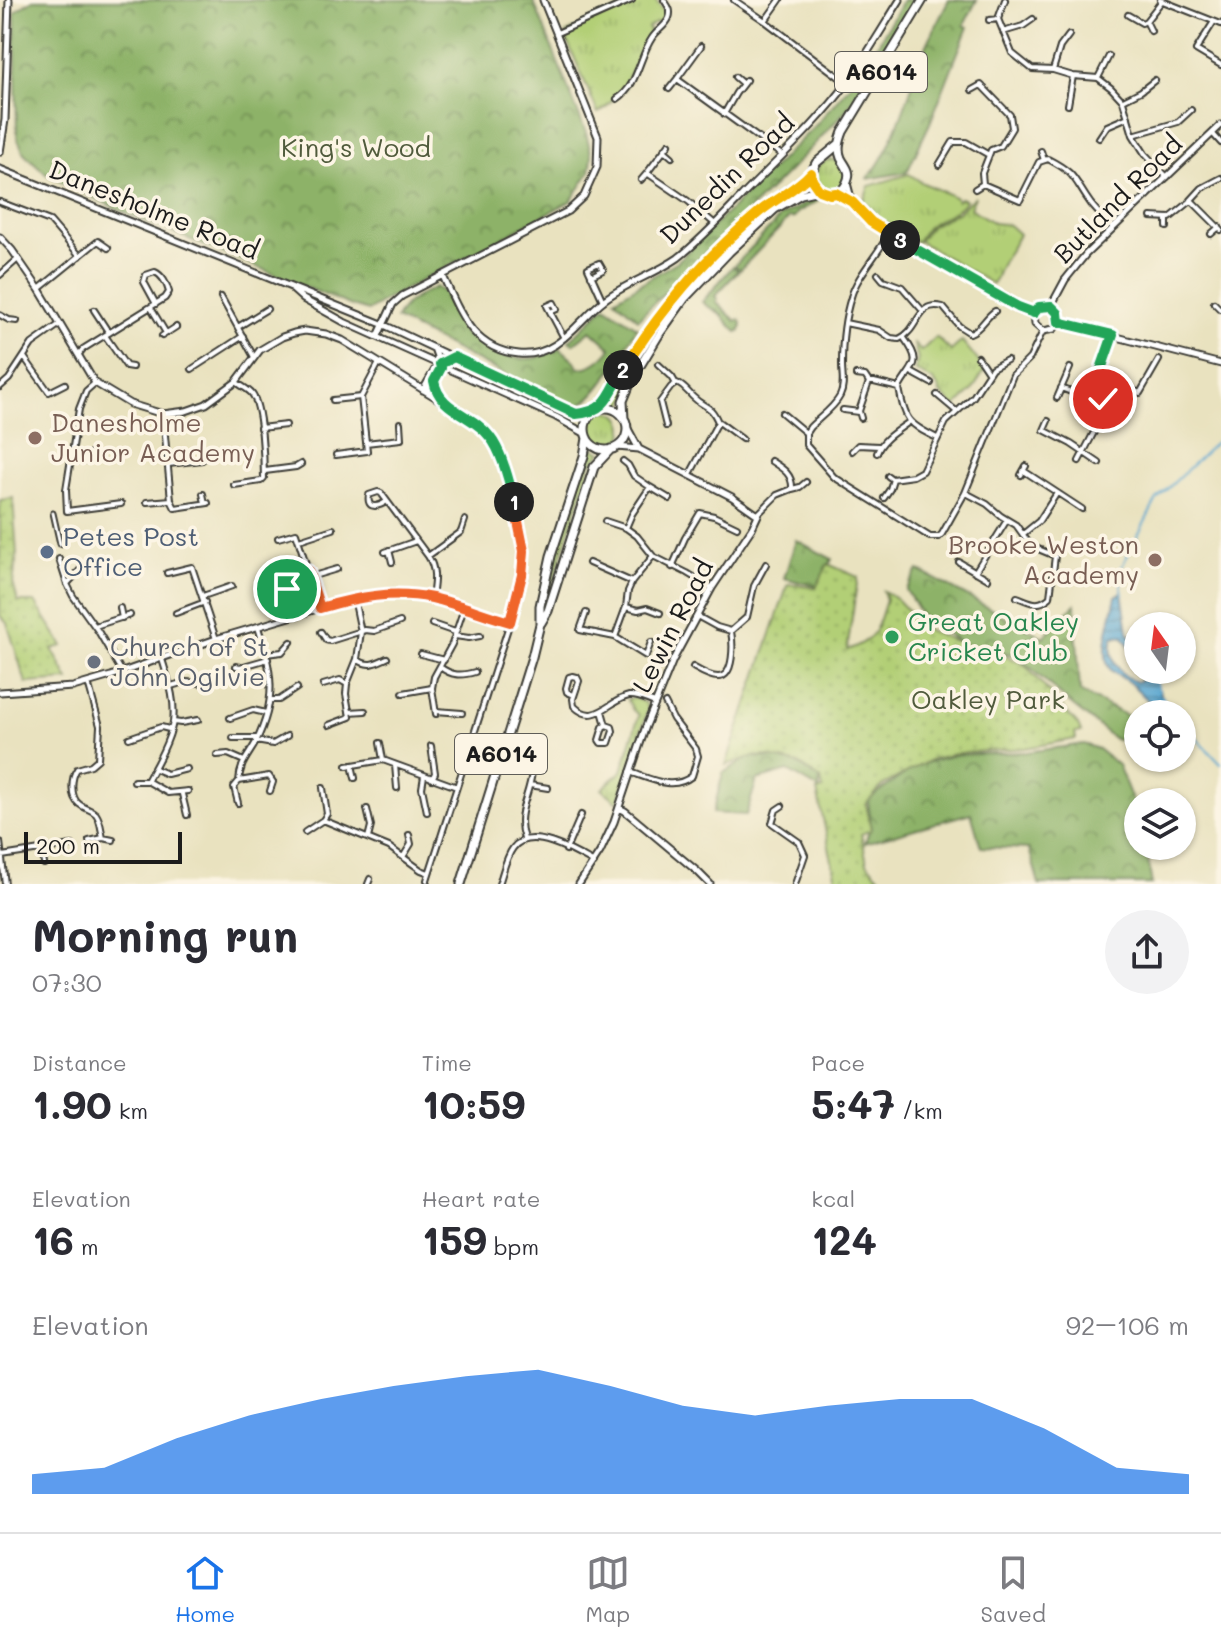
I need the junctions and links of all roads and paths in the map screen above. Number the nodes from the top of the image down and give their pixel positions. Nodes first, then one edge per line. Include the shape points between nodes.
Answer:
1 (9, 0) edge
2 (543, 0) edge
3 (632, 0) edge
4 (664, 0) edge
5 (734, 0) edge
6 (780, 0) edge
7 (900, 0) edge
8 (923, 0) edge
9 (1005, 0) edge
10 (1160, 1) edge
11 (1128, 15) dead end
12 (998, 19) junction
13 (1033, 19) dead end
14 (989, 20) dead end
15 (765, 21) junction
16 (1146, 21) junction
17 (1213, 22) junction
18 (1221, 24) edge
19 (1151, 31) dead end
20 (1002, 32) junction
21 (557, 33) junction
22 (1069, 35) dead end
23 (701, 46) dead end
24 (1109, 56) dead end
25 (0, 65) edge
26 (8, 65) junction
27 (1221, 65) edge
28 (1053, 70) junction
29 (1073, 76) junction
30 (735, 77) dead end
31 (1098, 78) junction
32 (677, 79) junction
33 (1155, 80) dead end
34 (847, 83) junction
35 (669, 89) dead end
36 (972, 90) dead end
37 (1123, 101) junction
38 (627, 102) dead end
39 (1068, 105) dead end
40 (1191, 110) dead end
41 (724, 114) junction
42 (1128, 117) junction
43 (1221, 125) edge
44 (1213, 134) junction
45 (1133, 135) junction
46 (1099, 138) dead end
47 (1221, 143) edge
48 (669, 144) dead end
49 (839, 144) junction
50 (664, 150) junction
51 (1041, 151) dead end
52 (0, 152) edge
53 (989, 155) junction
54 (782, 156) junction
55 (672, 157) dead end
56 (825, 157) junction
57 (1044, 160) junction
58 (842, 161) junction
59 (939, 165) dead end
60 (0, 169) edge
61 (647, 173) junction
62 (811, 173) junction
63 (1167, 177) junction
64 (1221, 178) edge
65 (641, 180) dead end
66 (847, 183) junction
67 (983, 184) junction
68 (975, 189) dead end
69 (819, 190) junction
70 (836, 193) junction
71 (1191, 200) junction
72 (0, 202) edge
73 (852, 202) junction
74 (1151, 217) dead end
75 (1167, 218) junction
76 (715, 224) junction
77 (1167, 227) dead end
78 (1113, 228) junction
79 (1220, 228) edge
80 (889, 233) junction
81 (1211, 234) dead end
82 (95, 235) dead end
83 (0, 237) edge
84 (98, 241) junction
85 (108, 248) dead end
86 (80, 256) junction
87 (18, 259) junction
88 (878, 274) dead end
89 (0, 275) edge
90 (443, 276) junction
91 (591, 276) dead end
92 (883, 280) junction
93 (879, 286) dead end
94 (39, 289) junction
95 (293, 289) junction
96 (221, 297) dead end
97 (603, 301) junction
98 (1214, 303) dead end
99 (153, 306) junction
100 (1051, 306) junction
101 (267, 309) dead end
102 (94, 310) dead end
103 (922, 310) junction
104 (1219, 310) edge
105 (995, 311) dead end
106 (550, 312) dead end
107 (1034, 313) junction
108 (0, 315) edge
109 (17, 321) dead end
110 (1059, 322) junction
111 (845, 323) junction
112 (60, 324) junction
113 (382, 324) junction
114 (176, 327) dead end
115 (237, 327) junction
116 (1043, 331) junction
117 (966, 332) junction
118 (107, 334) junction
119 (1113, 335) junction
120 (243, 336) junction
121 (378, 336) junction
122 (904, 338) junction
123 (564, 339) junction
124 (964, 339) dead end
125 (434, 348) junction
126 (79, 354) junction
127 (24, 357) junction
128 (254, 357) junction
129 (454, 357) junction
130 (978, 357) dead end
131 (426, 358) junction
132 (1159, 360) dead end
133 (379, 363) junction
134 (1004, 363) dead end
135 (1220, 363) edge
136 (440, 364) junction
137 (658, 364) dead end
138 (132, 367) dead end
139 (1070, 368) dead end
140 (1101, 368) junction
141 (192, 369) dead end
142 (456, 371) junction
143 (911, 372) junction
144 (988, 373) junction
145 (856, 375) dead end
146 (433, 378) junction
147 (236, 382) junction
148 (411, 382) junction
149 (869, 382) junction
150 (95, 383) junction
151 (931, 383) dead end
152 (65, 384) dead end
153 (676, 384) junction
154 (1123, 384) junction
155 (0, 387) edge
156 (899, 388) junction
157 (1061, 388) junction
158 (425, 391) junction
159 (1118, 391) dead end
160 (49, 392) junction
161 (937, 395) dead end
162 (43, 396) dead end
163 (361, 397) junction
164 (1057, 398) dead end
165 (1103, 399) junction
166 (333, 400) dead end
167 (441, 401) junction
168 (843, 410) dead end
169 (595, 412) junction
170 (859, 412) junction
171 (957, 412) junction
172 (782, 413) dead end
173 (163, 414) junction
174 (861, 418) dead end
175 (1048, 421) dead end
176 (718, 422) junction
177 (909, 422) junction
178 (400, 423) dead end
179 (625, 423) junction
180 (286, 425) dead end
181 (666, 426) dead end
182 (260, 428) junction
183 (1038, 428) dead end
184 (1044, 430) junction
185 (806, 433) junction
186 (586, 436) junction
187 (937, 438) junction
188 (742, 439) dead end
189 (366, 443) junction
190 (880, 446) junction
191 (614, 448) junction
192 (639, 449) junction
193 (852, 451) dead end
194 (1083, 452) junction
195 (339, 453) dead end
196 (877, 453) dead end
197 (188, 454) dead end
198 (93, 457) dead end
199 (202, 460) dead end
200 (71, 461) junction
201 (623, 461) dead end
202 (771, 461) dead end
203 (1079, 461) dead end
204 (189, 462) junction
205 (1099, 463) dead end
206 (169, 464) junction
207 (301, 464) dead end
208 (264, 471) junction
209 (1024, 471) dead end
210 (689, 475) junction
211 (806, 482) dead end
212 (234, 485) dead end
213 (650, 487) junction
214 (792, 489) junction
215 (965, 493) junction
216 (1057, 493) junction
217 (203, 494) dead end
218 (114, 498) dead end
219 (884, 498) dead end
220 (670, 499) dead end
221 (171, 500) junction
222 (387, 501) junction
223 (147, 502) dead end
224 (695, 507) dead end
225 (1082, 509) dead end
226 (53, 513) dead end
227 (700, 513) junction
228 (758, 515) junction
229 (465, 520) dead end
230 (1007, 520) junction
231 (605, 521) dead end
232 (737, 527) dead end
233 (626, 528) junction
234 (333, 529) dead end
235 (1023, 534) junction
236 (278, 538) dead end
237 (299, 540) junction
238 (416, 541) junction
239 (60, 544) dead end
240 (428, 556) junction
241 (653, 556) junction
242 (59, 559) dead end
243 (392, 562) dead end
244 (959, 562) dead end
245 (589, 563) dead end
246 (766, 564) dead end
247 (171, 565) dead end
248 (672, 567) junction
249 (82, 568) dead end
250 (337, 569) dead end
251 (173, 571) junction
252 (975, 572) junction
253 (167, 573) dead end
254 (309, 574) junction
255 (285, 579) junction
256 (988, 579) dead end
257 (278, 581) dead end
258 (223, 582) dead end
259 (632, 582) junction
260 (67, 584) junction
261 (232, 586) dead end
262 (226, 588) junction
263 (712, 588) junction
264 (287, 589) dead end
265 (1017, 597) dead end
266 (354, 598) junction
267 (432, 598) junction
268 (204, 599) junction
269 (464, 607) junction
270 (626, 607) junction
271 (120, 608) dead end
272 (320, 608) junction
273 (176, 613) dead end
274 (586, 613) dead end
275 (660, 613) dead end
276 (130, 615) dead end
277 (696, 616) junction
278 (122, 618) junction
279 (400, 622) dead end
280 (510, 622) junction
281 (432, 624) dead end
282 (540, 624) junction
283 (95, 626) junction
284 (258, 627) junction
285 (731, 631) junction
286 (321, 632) dead end
287 (361, 632) junction
288 (455, 634) junction
289 (480, 636) dead end
290 (615, 637) junction
291 (216, 639) junction
292 (291, 642) dead end
293 (651, 642) dead end
294 (421, 654) dead end
295 (267, 657) junction
296 (387, 658) dead end
297 (162, 659) junction
298 (357, 659) junction
299 (444, 660) junction
300 (236, 666) dead end
301 (440, 667) junction
302 (695, 671) dead end
303 (122, 672) junction
304 (475, 672) dead end
305 (88, 682) junction
306 (203, 683) dead end
307 (347, 684) junction
308 (323, 685) dead end
309 (171, 686) junction
310 (297, 688) dead end
311 (432, 688) junction
312 (0, 692) edge
313 (403, 693) dead end
314 (574, 695) junction
315 (271, 700) junction
316 (655, 703) junction
317 (665, 703) dead end
318 (365, 711) dead end
319 (602, 711) junction
320 (267, 713) junction
321 (462, 713) dead end
322 (350, 715) junction
323 (230, 718) dead end
324 (198, 720) dead end
325 (173, 722) junction
326 (329, 725) dead end
327 (606, 725) junction
328 (170, 729) junction
329 (287, 736) dead end
330 (129, 738) dead end
331 (233, 738) dead end
332 (256, 739) junction
333 (380, 743) dead end
334 (431, 746) dead end
335 (217, 755) dead end
336 (383, 760) junction
337 (244, 761) junction
338 (395, 765) junction
339 (154, 768) junction
340 (187, 769) dead end
341 (532, 772) dead end
342 (630, 772) junction
343 (424, 776) junction
344 (355, 778) dead end
345 (432, 779) junction
346 (134, 781) dead end
347 (147, 781) junction
348 (239, 781) junction
349 (530, 785) junction
350 (457, 787) junction
351 (323, 788) dead end
352 (397, 788) dead end
353 (548, 788) dead end
354 (188, 791) dead end
355 (270, 791) dead end
356 (181, 793) junction
357 (238, 803) dead end
358 (782, 806) dead end
359 (619, 808) junction
360 (367, 809) dead end
361 (427, 812) dead end
362 (187, 815) dead end
363 (588, 816) dead end
364 (323, 820) junction
365 (305, 832) dead end
366 (409, 835) dead end
367 (103, 838) junction
368 (367, 839) junction
369 (524, 839) junction
370 (113, 840) dead end
371 (89, 841) dead end
372 (0, 842) edge
373 (72, 845) dead end
374 (42, 850) junction
375 (566, 850) junction
376 (2, 855) edge
377 (403, 857) junction
378 (594, 863) junction
379 (44, 864) dead end
380 (429, 873) junction
381 (427, 880) dead end
382 (5, 884) edge
383 (461, 884) edge
384 (501, 884) edge
385 (579, 884) edge
386 (710, 884) edge
387 (795, 884) edge

1 - 26 street
2 - 21 street
3 - 21 street
4 - 38 street via 670,15 620,97
5 - 15 street
6 - 15 street
7 - 34 street, Dunedin Road
8 - 49 main road, A6014
9 - 12 street
10 - 16 street
10 - 17 street
11 - 16 street
12 - 14 street
12 - 20 street
13 - 20 street
15 - 34 street
16 - 19 street
17 - 18 street
17 - 27 street via 1196,50
20 - 28 street via 1012,53 1032,69
21 - 90 street via 598,137 597,167 584,196 568,211
22 - 28 street
23 - 32 street
24 - 31 street
25 - 26 street
26 - 52 street
28 - 29 street
29 - 31 street
29 - 39 street
30 - 41 street via 745,82
31 - 37 street
32 - 35 street
32 - 41 street
33 - 37 street
34 - 54 street, Dunedin Road
36 - 53 street via 981,85 1010,115 1012,128
37 - 42 street
40 - 45 street via 1178,122
41 - 54 street
42 - 45 street
42 - 46 street via 1107,126
43 - 44 street, Butland Road
44 - 47 street
44 - 63 street, Butland Road
45 - 63 street
48 - 50 street
49 - 56 main road
49 - 58 main road
50 - 55 street
50 - 61 street
51 - 57 street
53 - 59 street via 966,142 953,142
53 - 67 street
54 - 76 street, Dunedin Road
56 - 58 main road
56 - 62 main road
57 - 67 street via 1020,200
57 - 78 street via 1067,169
58 - 66 main road via 849,171
60 - 95 street, Danesholme Road
61 - 65 street
61 - 76 street
62 - 69 main road
62 - 169 main road via 754,216 689,282 649,330
63 - 78 street, Butland Road
64 - 71 street
66 - 70 main road
66 - 73 street
67 - 68 street
69 - 70 main road
69 - 179 main road via 775,209 685,298 632,379 623,401
70 - 73 street
71 - 75 street
71 - 79 street
72 - 86 street via 50,221
73 - 80 street
74 - 75 street
75 - 77 street
76 - 97 street, Dunedin Road via 675,260
78 - 100 street, Butland Road via 1068,274
79 - 81 street
80 - 107 street
80 - 111 street via 854,288
82 - 84 street
83 - 87 street
84 - 85 street
84 - 86 street
86 - 94 street
87 - 89 street
87 - 94 street
88 - 92 street
90 - 113 street via 402,296
90 - 123 street, Dunedin Road via 468,325 493,348 527,354
91 - 97 street
92 - 93 street
92 - 103 street via 902,287
94 - 112 street
95 - 113 street, Danesholme Road
95 - 121 street, Danesholme Road via 344,322
96 - 115 street
97 - 123 street, Dunedin Road
98 - 104 street
99 - 99 street via 144,282 152,272 160,275 169,292
99 - 114 street via 164,335
99 - 118 street
100 - 107 street
100 - 110 street
101 - 115 street
102 - 118 street
103 - 117 street via 941,306
103 - 122 street
105 - 117 street via 978,329
106 - 123 street
107 - 116 street via 1035,324
108 - 109 street
110 - 116 street
110 - 119 street
111 - 122 street
111 - 185 street via 842,392
112 - 126 street
112 - 127 street via 32,344
113 - 121 street
113 - 125 street, Danesholme Road
115 - 120 street
116 - 215 street via 1030,358 1013,375
117 - 124 street
118 - 126 street
118 - 138 street via 126,366
119 - 135 street
119 - 140 street
120 - 128 street
120 - 141 street
121 - 131 street, Danesholme Road
122 - 143 street via 914,357
125 - 129 street, Danesholme Road
125 - 136 street
126 - 150 street
127 - 155 street
127 - 160 street
128 - 133 street via 282,337 305,331 333,336
128 - 147 street
129 - 136 street
129 - 169 street, Danesholme Road via 569,412
130 - 144 street
131 - 136 street, Danesholme Road
131 - 146 street
132 - 154 street via 1140,393
133 - 148 street
133 - 163 street
134 - 144 street
136 - 142 street, Danesholme Road
136 - 146 street
137 - 153 street
139 - 157 street
140 - 154 street
140 - 165 street
142 - 146 street
142 - 186 street, Danesholme Road
143 - 151 street
143 - 156 street
144 - 171 street
145 - 149 street
146 - 148 street
146 - 158 street
146 - 167 street
147 - 173 street via 206,404
147 - 182 street via 253,394
148 - 158 street
149 - 156 street
149 - 170 street
150 - 173 street via 130,404
150 - 200 street via 79,409
152 - 160 street
153 - 176 street via 711,408
153 - 181 street via 660,402
154 - 159 street
156 - 177 street
157 - 164 street
157 - 165 street
158 - 167 street
160 - 162 street
161 - 171 street
163 - 166 street
163 - 189 street
165 - 194 street via 1104,413
167 - 280 street via 491,438 508,477 524,551
168 - 170 street
169 - 179 main road via 608,409
169 - 186 main road via 586,423
170 - 174 street
171 - 187 street
172 - 185 street
173 - 206 street
175 - 184 street
176 - 188 street
176 - 210 street
177 - 187 street
177 - 190 street
178 - 189 street via 401,439
179 - 191 main road via 625,438
179 - 192 street
180 - 182 street
182 - 208 street
183 - 184 street
184 - 194 street
185 - 215 street via 806,445 834,477 932,538 942,534
186 - 191 main road via 599,449
186 - 282 main road, A6014 via 551,556
187 - 219 street via 922,471 890,477
189 - 195 street via 367,451
190 - 193 street via 858,445
190 - 196 street
191 - 192 street
191 - 282 main road, A6014 via 594,467
192 - 210 street
194 - 203 street
194 - 205 street
197 - 204 street
198 - 200 street
199 - 204 street
200 - 218 street via 67,511 118,504
201 - 213 street
202 - 214 street via 788,474
204 - 206 street
206 - 221 street
207 - 208 street
208 - 212 street via 261,481
209 - 216 street
210 - 228 street
211 - 214 street
213 - 220 street
213 - 233 street
214 - 228 street via 777,495
215 - 230 street
216 - 225 street
216 - 235 street via 1039,521
217 - 221 street via 206,503 175,508
221 - 223 street
222 - 222 street via 374,507 368,499 378,492
222 - 238 street
224 - 227 street
226 - 239 street
227 - 232 street
227 - 248 street
228 - 263 street, Lewin Road
229 - 240 street via 461,532
230 - 235 street
230 - 252 street
231 - 233 street
233 - 241 street
234 - 237 street via 325,527
235 - 265 street via 1031,546 1055,556 1050,597 1037,604
236 - 237 street via 295,530
237 - 254 street
238 - 240 street
238 - 243 street via 387,551
240 - 267 street via 434,570
241 - 248 street
241 - 259 street
242 - 260 street
244 - 252 street
245 - 259 street
246 - 285 street via 747,617
247 - 251 street
248 - 263 street
249 - 260 street
250 - 254 street
251 - 253 street
251 - 268 street via 192,567
252 - 256 street
254 - 255 street
254 - 272 street
255 - 257 street
255 - 264 street
258 - 262 street
259 - 270 street
260 - 283 street
261 - 262 street
262 - 268 street
263 - 277 street, Lewin Road
266 - 267 street
266 - 272 street
266 - 287 street
267 - 269 street
268 - 273 street
268 - 291 street
269 - 280 street
269 - 288 street
270 - 275 street
270 - 290 street
271 - 278 street
272 - 284 street
274 - 290 street via 580,630
276 - 278 street
277 - 285 street
277 - 316 street, Lewin Road
278 - 283 street
279 - 287 street
280 - 350 street
281 - 288 street
282 - 383 main road, A6014
283 - 303 street
284 - 291 street
284 - 295 street
285 - 302 street via 733,652 725,675
286 - 287 street via 330,641
287 - 298 street
288 - 289 street
288 - 299 street
290 - 293 street via 646,656
291 - 297 street
292 - 295 street
294 - 299 street
295 - 300 street
295 - 315 street
296 - 298 street via 369,665
297 - 303 street
297 - 309 street
298 - 307 street
299 - 301 street
301 - 304 street via 454,675
301 - 311 street
303 - 305 street
305 - 312 street
305 - 367 street via 100,726 98,759 72,776 75,800 99,818
306 - 309 street
307 - 308 street via 340,680
307 - 322 street
309 - 325 street
310 - 315 street
311 - 313 street
311 - 321 street via 434,710
314 - 314 street via 579,681 573,676 566,688
314 - 319 street via 578,711
315 - 320 street
316 - 319 street via 626,697
316 - 342 street, Lewin Road
317 - 342 street via 696,749 692,776 668,784
318 - 322 street
319 - 327 street
320 - 323 street via 253,710
320 - 332 street
322 - 326 street
324 - 325 street
325 - 328 street
327 - 327 street via 613,731 607,744 599,740
328 - 330 street
328 - 339 street
329 - 332 street via 268,745
331 - 332 street
332 - 337 street
333 - 336 street
334 - 345 street
335 - 337 street
336 - 338 street
336 - 344 street via 350,766
337 - 348 street
338 - 343 street
338 - 352 street
339 - 340 street via 167,774
339 - 347 street
341 - 349 street
342 - 359 street, Lewin Road
343 - 345 street
343 - 361 street
345 - 350 street
346 - 347 street
347 - 356 street via 168,793
348 - 355 street via 269,776
348 - 357 street via 234,787
349 - 353 street
349 - 369 street via 520,813
350 - 380 street
351 - 364 street
354 - 356 street
356 - 362 street
358 - 387 street via 772,823 799,842 805,855
359 - 378 street, Lewin Road
359 - 386 street
360 - 368 street
363 - 375 street via 580,812
364 - 365 street
364 - 368 street
366 - 377 street via 411,844
367 - 370 street
367 - 371 street
368 - 377 street
369 - 375 street via 543,839
369 - 384 street via 510,852
372 - 376 street
373 - 374 street
374 - 376 street
374 - 379 street
375 - 378 street
376 - 382 street
377 - 380 street
378 - 385 street, Lewin Road
380 - 381 street

